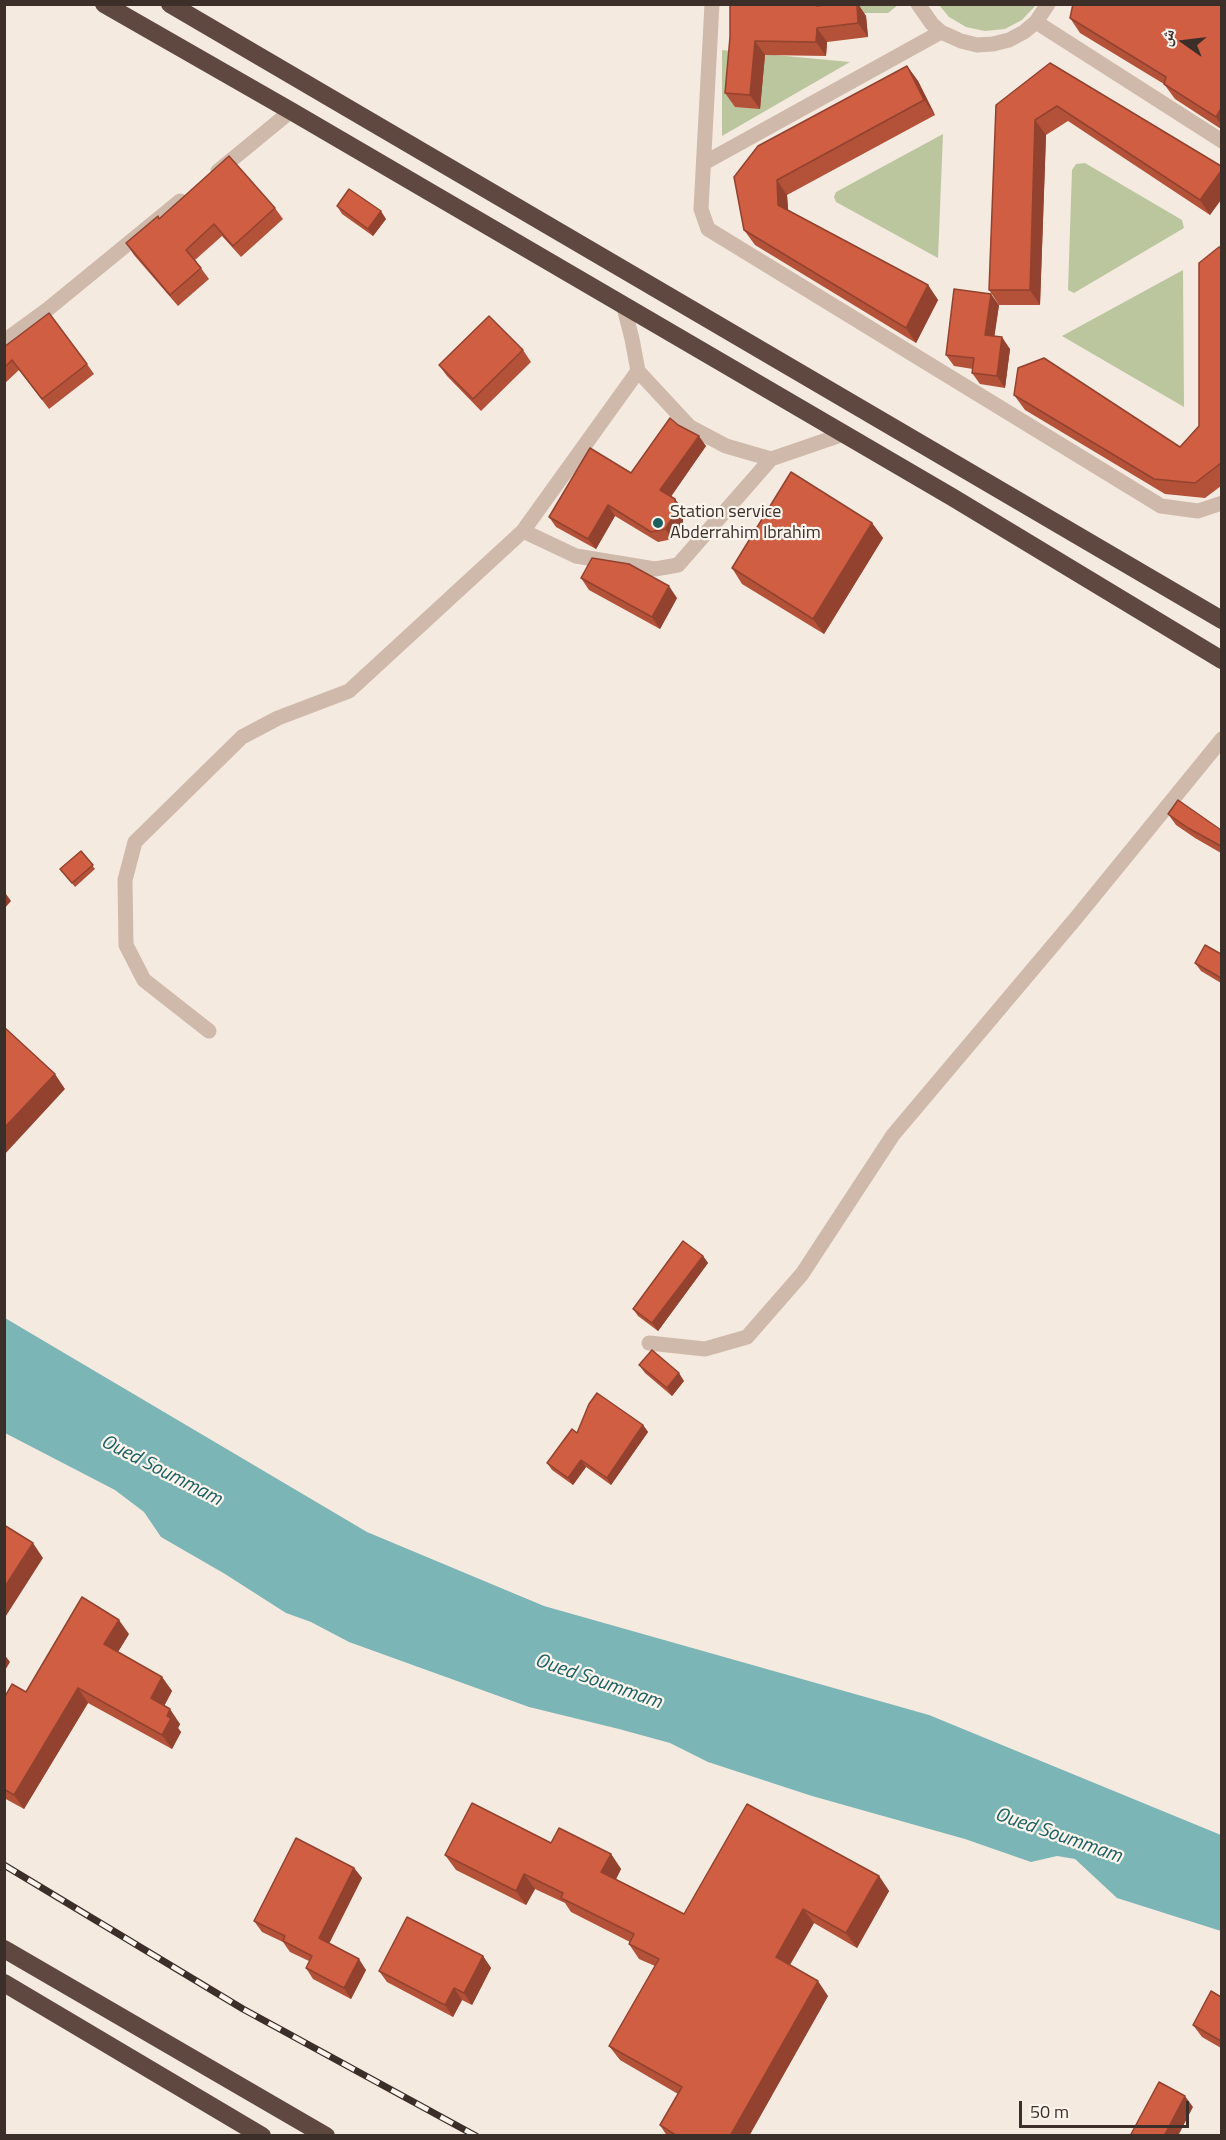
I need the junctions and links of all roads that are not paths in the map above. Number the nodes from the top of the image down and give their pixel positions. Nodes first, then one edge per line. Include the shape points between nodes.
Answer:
1 (104, 4) edge
2 (170, 4) edge
3 (712, 4) edge
4 (918, 4) edge
5 (1048, 4) edge
6 (1036, 22) junction
7 (941, 32) junction
8 (291, 111) junction
9 (1221, 141) edge
10 (704, 163) junction
11 (210, 177) edge
12 (192, 192) edge
13 (623, 304) junction
14 (4, 341) edge
15 (638, 371) junction
16 (844, 434) junction
17 (771, 459) junction
18 (1221, 503) edge
19 (523, 531) junction
20 (1221, 620) edge
21 (1221, 660) edge
22 (1221, 739) edge
23 (210, 1031) dead end
24 (649, 1343) dead end
25 (4, 1949) edge
26 (4, 1983) edge
27 (262, 2136) edge
28 (326, 2136) edge

1 - 8 highway
2 - 20 highway
3 - 10 street
4 - 7 street
5 - 6 street
6 - 7 street via 1009,40 993,44 976,45
6 - 9 street
7 - 10 street
8 - 11 street
8 - 13 highway
10 - 18 street via 701,209 708,229 1161,506 1198,511
12 - 14 street
13 - 15 street
13 - 16 highway
15 - 17 street via 690,427 726,446
15 - 19 street
16 - 17 street
16 - 21 highway
17 - 19 street via 678,565 655,569 576,556
19 - 23 street via 349,691 278,718 242,737 135,842 125,880 126,945 144,980
22 - 24 street via 894,1135 802,1274 747,1337 705,1349
25 - 28 highway
26 - 27 highway

